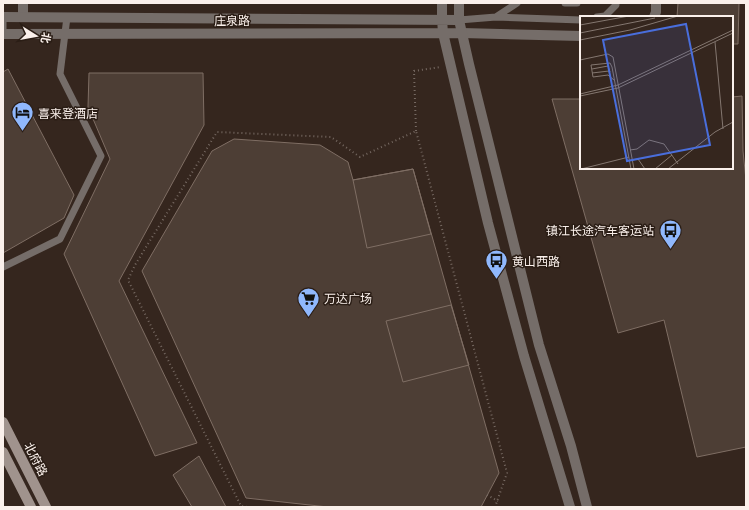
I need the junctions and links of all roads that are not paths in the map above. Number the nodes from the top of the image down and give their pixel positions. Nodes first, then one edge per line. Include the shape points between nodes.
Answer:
1 (23, 3) edge
2 (442, 3) edge
3 (459, 3) edge
4 (517, 3) edge
5 (565, 3) edge
6 (577, 3) edge
7 (616, 3) edge
8 (656, 3) edge
9 (605, 16) edge
10 (654, 16) edge
11 (3, 17) edge
12 (23, 17) junction
13 (67, 17) junction
14 (496, 17) junction
15 (442, 19) junction
16 (459, 20) junction
17 (580, 20) edge
18 (3, 33) edge
19 (65, 33) junction
20 (444, 33) junction
21 (462, 33) junction
22 (580, 36) edge
23 (3, 267) edge
24 (3, 422) edge
25 (3, 452) edge
26 (31, 507) edge
27 (46, 507) edge
28 (570, 507) edge
29 (587, 507) edge

1 - 12 street
2 - 15 street
3 - 16 street
4 - 14 lane
5 - 6 lane
7 - 9 lane
8 - 10 street
11 - 12 street, 庄泉路
11 - 18 lane
12 - 13 street, 庄泉路
13 - 15 street, 庄泉路
13 - 19 lane
14 - 16 lane
14 - 17 lane
15 - 16 street, 庄泉路
15 - 20 street
16 - 21 street
18 - 19 street, 庄泉路
19 - 20 street, 庄泉路
19 - 23 lane via 60,74 101,156 60,239
20 - 21 street, 庄泉路
20 - 28 street via 492,238 524,356
21 - 22 street, 庄泉路
21 - 29 street via 539,345
24 - 27 main road, 北府路
25 - 26 main road

